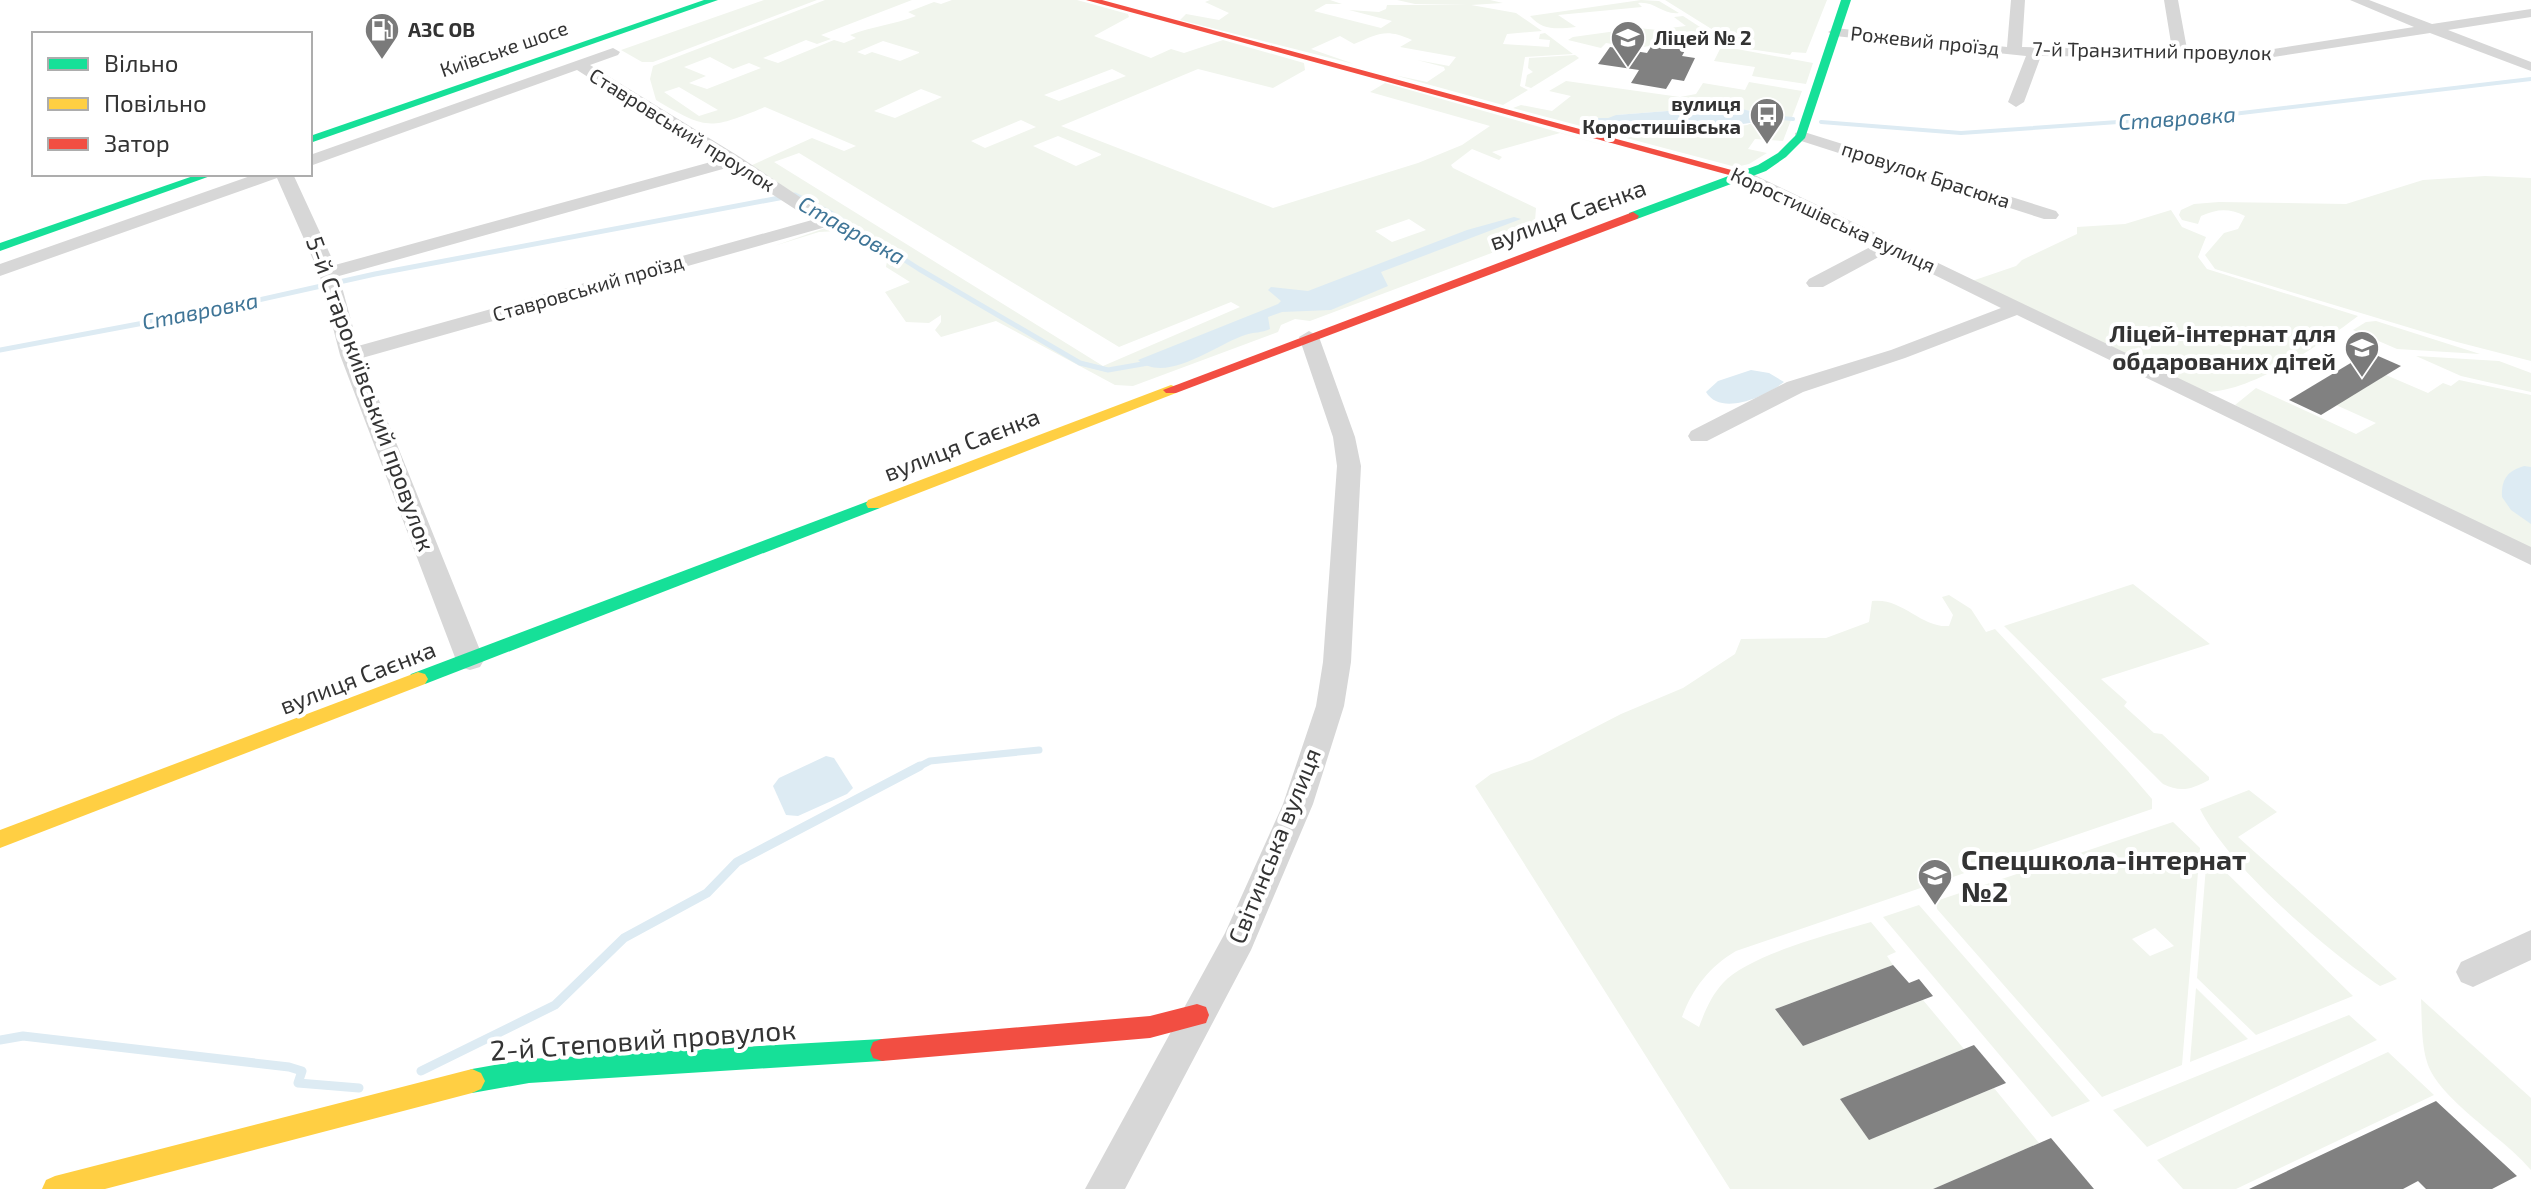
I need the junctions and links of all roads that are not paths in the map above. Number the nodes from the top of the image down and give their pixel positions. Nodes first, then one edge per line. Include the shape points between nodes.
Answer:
1 (713, 0) edge
2 (1091, 0) edge
3 (1846, 0) edge
4 (2018, 0) edge
5 (2171, 0) edge
6 (2357, 0) edge
7 (2531, 13) edge
8 (2432, 29) junction
9 (1835, 32) junction
10 (588, 43) junction
11 (2022, 50) junction
12 (2180, 51) junction
13 (577, 64) junction
14 (2531, 67) edge
15 (2016, 102) dead end
16 (1801, 136) junction
17 (312, 139) edge
18 (312, 160) edge
19 (734, 161) junction
20 (1744, 175) junction
21 (204, 176) edge
22 (267, 176) edge
23 (285, 176) edge
24 (2050, 215) dead end
25 (827, 221) joint
26 (1888, 245) junction
27 (0, 247) edge
28 (0, 270) edge
29 (329, 273) junction
30 (1816, 283) dead end
31 (2018, 308) junction
32 (1309, 337) junction
33 (350, 355) junction
34 (1699, 436) dead end
35 (2531, 557) edge
36 (470, 660) junction
37 (0, 839) edge
38 (2531, 944) edge
39 (2473, 972) dead end
40 (1197, 1015) junction
41 (55, 1189) edge
42 (1104, 1189) edge

1 - 10 street, Київське шосе
2 - 20 street, Коростишівська вулиця
3 - 9 street
4 - 11 street
5 - 12 street
6 - 8 street, 7-й Транзитний провулок
7 - 8 street, 7-й Транзитний провулок
8 - 12 street, 7-й Транзитний провулок via 2279,53
8 - 14 street, 7-й Транзитний провулок
9 - 11 street, Рожевий проїзд
9 - 16 street
10 - 13 street via 613,52
10 - 17 street, Київське шосе
11 - 12 street, 7-й Транзитний провулок
11 - 15 street via 2035,58
13 - 18 street
13 - 19 street, Ставровський проулок
16 - 20 street, вулиця Саєнка via 1774,161
16 - 24 street, провулок Брасюка
19 - 25 street, Ставровський проулок
19 - 29 street
20 - 26 street, Коростишівська вулиця
20 - 32 street, вулиця Саєнка
21 - 27 street
22 - 28 street
23 - 29 street, 5-й Старокиївський провулок
25 - 33 street, Ставровський проїзд
26 - 30 street
26 - 31 street, Коростишівська вулиця
29 - 33 street, 5-й Старокиївський провулок
31 - 34 street via 1795,387
31 - 35 street, Коростишівська вулиця
32 - 36 street, вулиця Саєнка
32 - 40 street, Світинська вулиця via 1349,466 1330,706 1298,804 1239,940
33 - 36 street, 5-й Старокиївський провулок
36 - 37 street, вулиця Саєнка
38 - 39 street
40 - 41 street, 2-й Степовий провулок via 1150,1027 884,1050 529,1071 463,1083
40 - 42 street, Світинська вулиця

